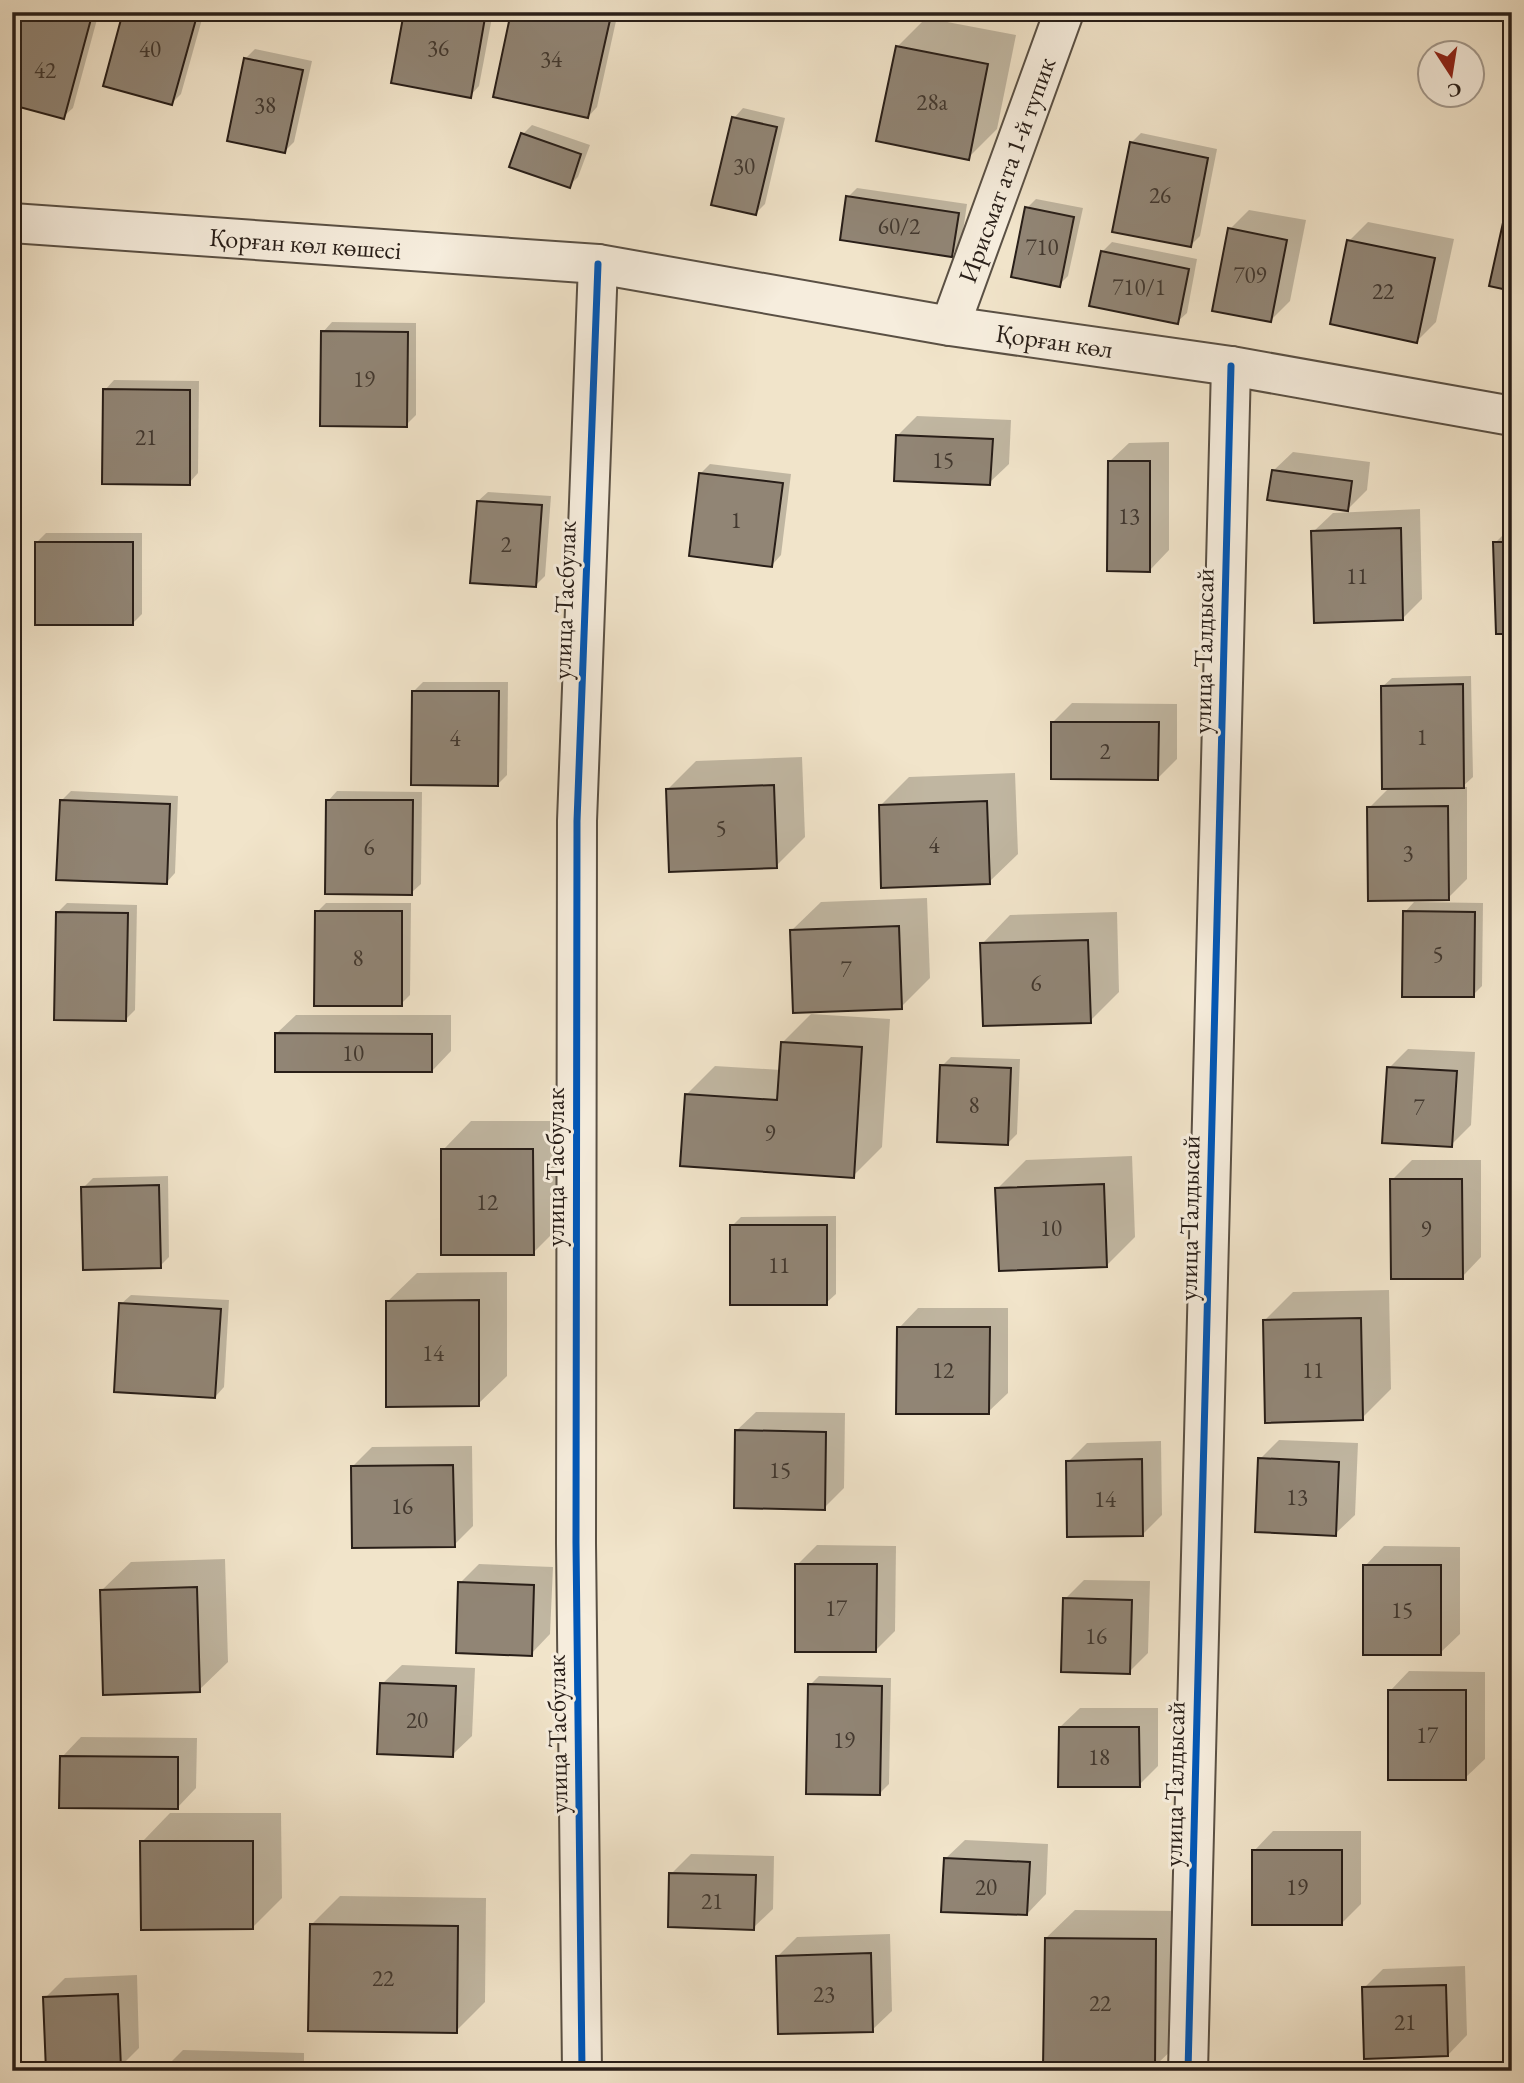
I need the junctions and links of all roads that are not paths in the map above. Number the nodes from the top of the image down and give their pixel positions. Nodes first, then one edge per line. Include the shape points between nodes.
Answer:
1 (1063, 12) edge
2 (12, 223) edge
3 (598, 264) junction
4 (950, 326) junction
5 (1231, 366) junction
6 (1512, 416) edge
7 (582, 2071) edge
8 (1188, 2071) edge

1 - 4 street, Ирисмат ата 1-й тупик
2 - 3 street, Қорған көл көшесі
3 - 4 street, Қорған көл
3 - 7 street, улица Тасбулак via 577,821 576,1543
4 - 5 street, Қорған көл
5 - 6 street, Қорған көл
5 - 8 street, улица Талдысай

